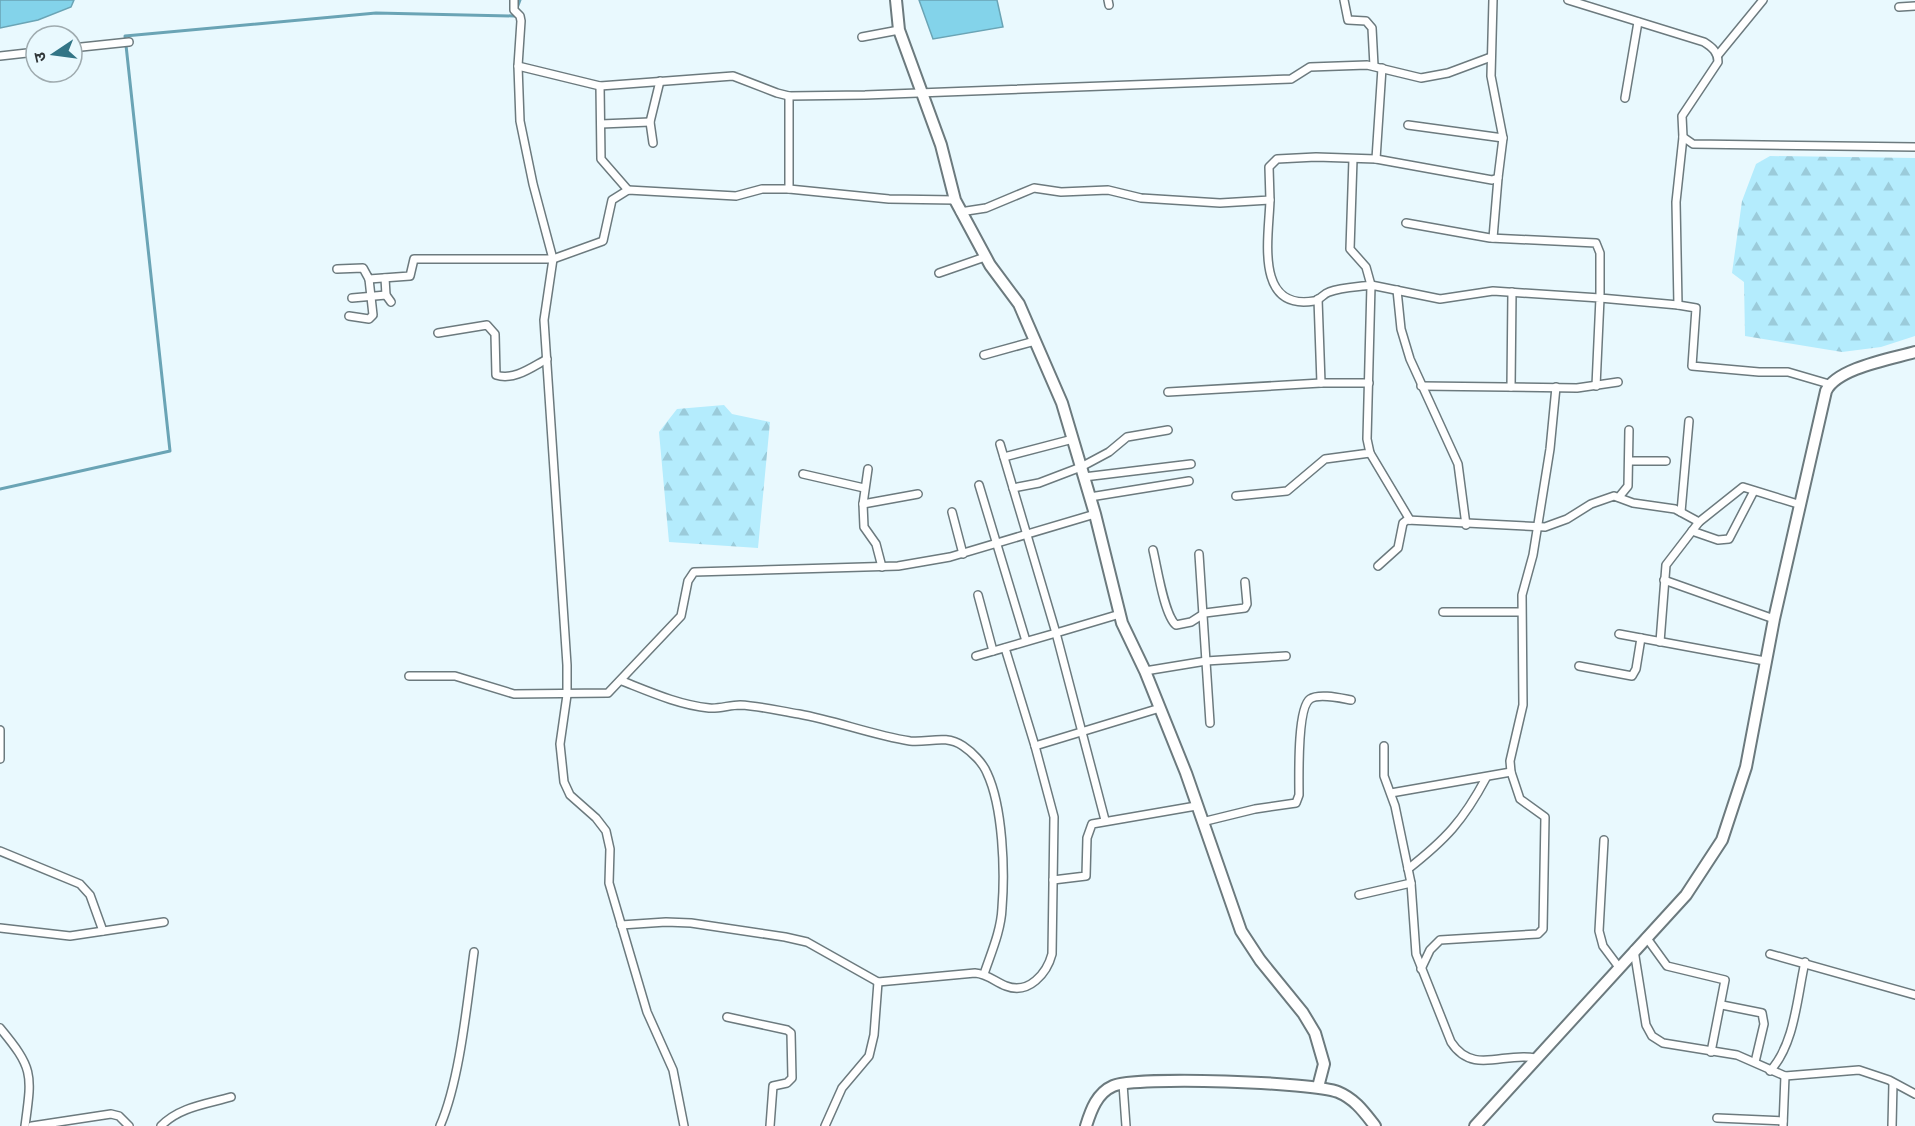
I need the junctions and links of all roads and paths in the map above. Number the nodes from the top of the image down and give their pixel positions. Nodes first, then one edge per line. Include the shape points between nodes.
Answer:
1 (514, 0) edge
2 (896, 0) edge
3 (1344, 0) edge
4 (1493, 0) edge
5 (1568, 0) edge
6 (1763, 0) edge
7 (1915, 6) edge
8 (1899, 7) dead end
9 (1638, 22) junction
10 (899, 30) junction
11 (862, 37) dead end
12 (129, 42) dead end
13 (84, 47) edge
14 (24, 53) edge
15 (1718, 55) junction
16 (0, 56) edge
17 (1491, 57) junction
18 (518, 66) junction
19 (1378, 67) junction
20 (660, 81) junction
21 (600, 86) junction
22 (923, 93) junction
23 (789, 96) junction
24 (1625, 98) dead end
25 (650, 122) junction
26 (601, 124) junction
27 (1408, 125) dead end
28 (1683, 137) junction
29 (1503, 138) junction
30 (1915, 140) edge
31 (653, 143) dead end
32 (1915, 147) edge
33 (1353, 159) junction
34 (1376, 159) junction
35 (1498, 178) junction
36 (789, 189) junction
37 (628, 190) junction
38 (955, 200) junction
39 (1270, 200) junction
40 (960, 212) junction
41 (1407, 223) dead end
42 (1493, 238) junction
43 (985, 257) junction
44 (553, 260) junction
45 (337, 269) dead end
46 (939, 273) dead end
47 (385, 278) junction
48 (369, 279) junction
49 (1371, 285) junction
50 (1397, 290) junction
51 (1512, 292) junction
52 (386, 295) junction
53 (372, 297) junction
54 (352, 298) dead end
55 (1600, 298) junction
56 (1318, 299) junction
57 (391, 302) dead end
58 (1678, 305) junction
59 (349, 316) dead end
60 (438, 333) dead end
61 (1035, 341) junction
62 (1915, 352) edge
63 (984, 355) dead end
64 (547, 359) junction
65 (1618, 382) dead end
66 (1321, 383) junction
67 (1369, 383) junction
68 (1829, 384) junction
69 (1420, 386) junction
70 (1596, 386) junction
71 (1511, 387) junction
72 (1556, 387) junction
73 (1168, 392) dead end
74 (1689, 421) dead end
75 (1168, 430) dead end
76 (1629, 430) dead end
77 (1073, 439) junction
78 (1000, 444) dead end
79 (1370, 453) junction
80 (1004, 457) junction
81 (1629, 461) junction
82 (1666, 461) dead end
83 (1191, 465) dead end
84 (868, 469) dead end
85 (1082, 472) junction
86 (803, 474) dead end
87 (1188, 481) dead end
88 (979, 485) dead end
89 (864, 488) junction
90 (1013, 488) junction
91 (1754, 491) junction
92 (918, 494) dead end
93 (1236, 496) dead end
94 (1618, 496) junction
95 (1090, 497) junction
96 (863, 504) junction
97 (1801, 505) junction
98 (952, 512) dead end
99 (1682, 512) junction
100 (1095, 514) junction
101 (1410, 519) junction
102 (1699, 522) junction
103 (1466, 525) junction
104 (1537, 528) junction
105 (1692, 531) junction
106 (1026, 536) junction
107 (998, 544) junction
108 (1153, 550) dead end
109 (963, 554) junction
110 (1199, 554) dead end
111 (1378, 566) dead end
112 (882, 567) junction
113 (1664, 580) junction
114 (1245, 582) dead end
115 (978, 595) dead end
116 (1443, 612) dead end
117 (1521, 612) junction
118 (1120, 614) junction
119 (1205, 614) junction
120 (1774, 619) junction
121 (1056, 633) junction
122 (1619, 634) dead end
123 (1641, 638) junction
124 (1026, 641) junction
125 (1660, 642) junction
126 (1005, 648) junction
127 (993, 651) junction
128 (976, 656) dead end
129 (1286, 656) dead end
130 (1206, 661) junction
131 (1765, 661) junction
132 (1579, 666) dead end
133 (1146, 671) junction
134 (409, 676) dead end
135 (622, 681) junction
136 (567, 695) junction
137 (1351, 700) dead end
138 (1160, 708) junction
139 (1210, 723) dead end
140 (0, 730) edge
141 (1083, 732) junction
142 (1035, 746) junction
143 (1384, 746) dead end
144 (0, 759) edge
145 (1511, 772) junction
146 (1486, 778) junction
147 (1391, 793) junction
148 (1196, 806) junction
149 (1105, 820) junction
150 (1202, 822) junction
151 (1604, 840) dead end
152 (0, 851) edge
153 (1408, 870) junction
154 (1053, 880) junction
155 (1411, 883) junction
156 (1359, 895) dead end
157 (164, 922) dead end
158 (621, 925) junction
159 (0, 928) edge
160 (103, 931) junction
161 (1647, 937) junction
162 (1634, 950) junction
163 (474, 952) dead end
164 (1770, 954) dead end
165 (1805, 962) junction
166 (1618, 966) junction
167 (1421, 969) junction
168 (984, 974) junction
169 (878, 982) junction
170 (1915, 995) edge
171 (1722, 1005) junction
172 (727, 1017) dead end
173 (0, 1028) edge
174 (1712, 1052) junction
175 (1535, 1058) junction
176 (1755, 1062) junction
177 (1770, 1071) junction
178 (1785, 1076) junction
179 (1893, 1083) junction
180 (1123, 1084) junction
181 (1318, 1087) junction
182 (1915, 1094) edge
183 (231, 1097) dead end
184 (1717, 1118) dead end
185 (1783, 1123) edge
186 (25, 1126) edge
187 (32, 1126) edge
188 (129, 1126) edge
189 (161, 1126) edge
190 (440, 1126) edge
191 (684, 1126) edge
192 (770, 1126) edge
193 (825, 1126) edge
194 (1086, 1126) edge
195 (1126, 1126) edge
196 (1375, 1126) edge
197 (1475, 1126) edge
198 (1892, 1126) edge

1 - 18 street
2 - 10 street
3 - 19 street via 1348,20 1366,21 1372,28
4 - 17 street
5 - 9 street
6 - 15 street
7 - 8 street
9 - 15 street via 1704,42
9 - 24 street
10 - 11 street
10 - 22 street
12 - 13 street
14 - 16 street
15 - 28 street via 1714,71 1682,116
17 - 19 street via 1421,78
17 - 29 street via 1492,93
18 - 21 street
18 - 44 street via 520,121
19 - 22 street via 1319,65 1291,79
19 - 34 street
20 - 21 street
20 - 23 street via 733,76
20 - 25 street
21 - 26 street
22 - 23 street
22 - 38 street
23 - 36 street
25 - 26 street
25 - 31 street
26 - 37 street via 601,159
27 - 29 street
28 - 32 street via 1700,146
28 - 58 street via 1676,202
29 - 35 street
30 - 32 street
33 - 34 street
33 - 39 street via 1316,157 1272,162
33 - 49 street via 1350,249 1366,267
34 - 35 street
35 - 42 street
36 - 37 street via 762,189 736,196
36 - 38 street via 889,199
37 - 44 street via 612,200 603,241
38 - 40 street
39 - 40 street via 1220,203 1141,198 1108,190 1061,192 1034,188 993,206
39 - 56 street via 1271,282 1282,295 1298,300
40 - 43 street
41 - 42 street
42 - 55 street via 1596,243 1600,253
43 - 46 street
43 - 61 street via 1019,303
44 - 47 street via 414,259 410,276
44 - 64 street via 544,320
45 - 48 street via 363,268
47 - 48 street
47 - 52 street
48 - 53 street
49 - 50 street
49 - 56 street via 1332,290
49 - 67 street
50 - 51 street via 1440,299
50 - 69 street via 1401,329
51 - 55 street
51 - 71 street
52 - 53 street
52 - 57 street
53 - 54 street
53 - 59 street via 373,315 369,319
55 - 58 street
55 - 70 street
56 - 66 street
58 - 68 street via 1696,308 1692,366 1788,372
60 - 64 street via 487,325 495,334 496,375 502,377 526,372
61 - 63 street
61 - 77 street
62 - 68 street via 1845,373
64 - 136 street
65 - 70 street
66 - 67 street
66 - 73 street
67 - 79 street
68 - 97 street
69 - 71 street
69 - 103 street via 1458,464
70 - 72 street
71 - 72 street
72 - 104 street
74 - 99 street
75 - 85 street via 1127,437
76 - 81 street
77 - 80 street
77 - 85 street
78 - 80 street
79 - 93 street via 1326,459 1287,491
79 - 101 street
80 - 90 street
81 - 82 street
81 - 94 street via 1628,486
83 - 85 street
84 - 89 street
85 - 90 street
85 - 95 street
86 - 89 street
87 - 95 street
88 - 107 street
89 - 96 street
90 - 106 street
91 - 97 street
91 - 102 street via 1747,487 1738,489
91 - 105 street via 1729,539 1719,540
92 - 96 street
94 - 99 street via 1633,503
94 - 104 street
95 - 100 street
96 - 112 street via 864,527 876,544
97 - 120 street
98 - 109 street
99 - 102 street
100 - 106 street
100 - 118 street
101 - 103 street
101 - 111 street via 1403,523 1396,551
102 - 105 street
103 - 104 street
104 - 117 street
105 - 113 street via 1666,565
106 - 107 street
106 - 121 street
107 - 109 street
107 - 124 street
108 - 119 street via 1173,622 1191,622
109 - 112 street
110 - 119 street
112 - 135 street via 694,572 688,580 681,616
113 - 120 street
113 - 125 street
114 - 119 street via 1245,608
115 - 127 street
116 - 117 street
117 - 145 street via 1523,705
118 - 121 street
118 - 133 street
119 - 130 street
120 - 131 street
121 - 124 street
121 - 141 street
122 - 123 street
123 - 125 street
123 - 132 street via 1632,676
124 - 126 street
125 - 131 street
126 - 127 street
126 - 142 street
127 - 128 street
129 - 130 street
130 - 133 street
130 - 139 street
131 - 161 street via 1746,767 1722,840 1686,895
133 - 138 street
134 - 136 street via 455,676 514,694
135 - 136 street via 608,693
135 - 168 street via 691,705 712,709 731,705 751,707 828,719 854,729 911,741 939,738 962,746 987,773 1000,834 1002,909
136 - 158 street via 560,767 570,795 606,831 609,883
137 - 150 street via 1312,697 1307,702 1302,719 1296,803
138 - 141 street
138 - 148 street
140 - 144 street
141 - 142 street
141 - 149 street
142 - 154 street via 1054,816
143 - 147 street via 1384,776
145 - 146 street
145 - 167 street via 1520,799 1545,817 1542,933 1440,940
146 - 147 street
146 - 153 street via 1451,833
147 - 153 street
148 - 149 street
148 - 150 street
149 - 154 street via 1089,828 1086,876
150 - 181 street via 1241,931 1315,1033 1324,1064
151 - 166 street via 1599,931 1603,946
152 - 160 street via 80,885 90,895
153 - 155 street
154 - 168 street via 1052,954 1048,969 1040,978 1014,987
155 - 156 street
155 - 167 street
157 - 160 street
158 - 169 street via 674,922 785,937 807,942
158 - 191 street via 646,1012 673,1070
159 - 160 street via 57,937
161 - 162 street
161 - 171 street via 1667,966 1725,980
162 - 166 street
162 - 174 street via 1646,1025 1652,1036 1663,1043
163 - 190 street via 453,1076
164 - 165 street
165 - 170 street
165 - 177 street via 1785,1047
166 - 175 street
167 - 175 street via 1451,1042 1464,1056 1488,1062
168 - 169 street
169 - 193 street via 869,1056 842,1088
171 - 174 street
171 - 176 street via 1756,1010 1764,1016
172 - 192 street via 791,1033 792,1078 773,1086
173 - 186 street via 29,1071
174 - 176 street
175 - 197 street
176 - 177 street
177 - 178 street
178 - 179 street via 1859,1070
178 - 185 street
179 - 182 street
179 - 198 street
180 - 181 street
180 - 194 street via 1106,1090 1098,1098
180 - 195 street
181 - 196 street via 1341,1093 1355,1102
183 - 189 street via 190,1108
184 - 185 street
187 - 188 street via 111,1114

